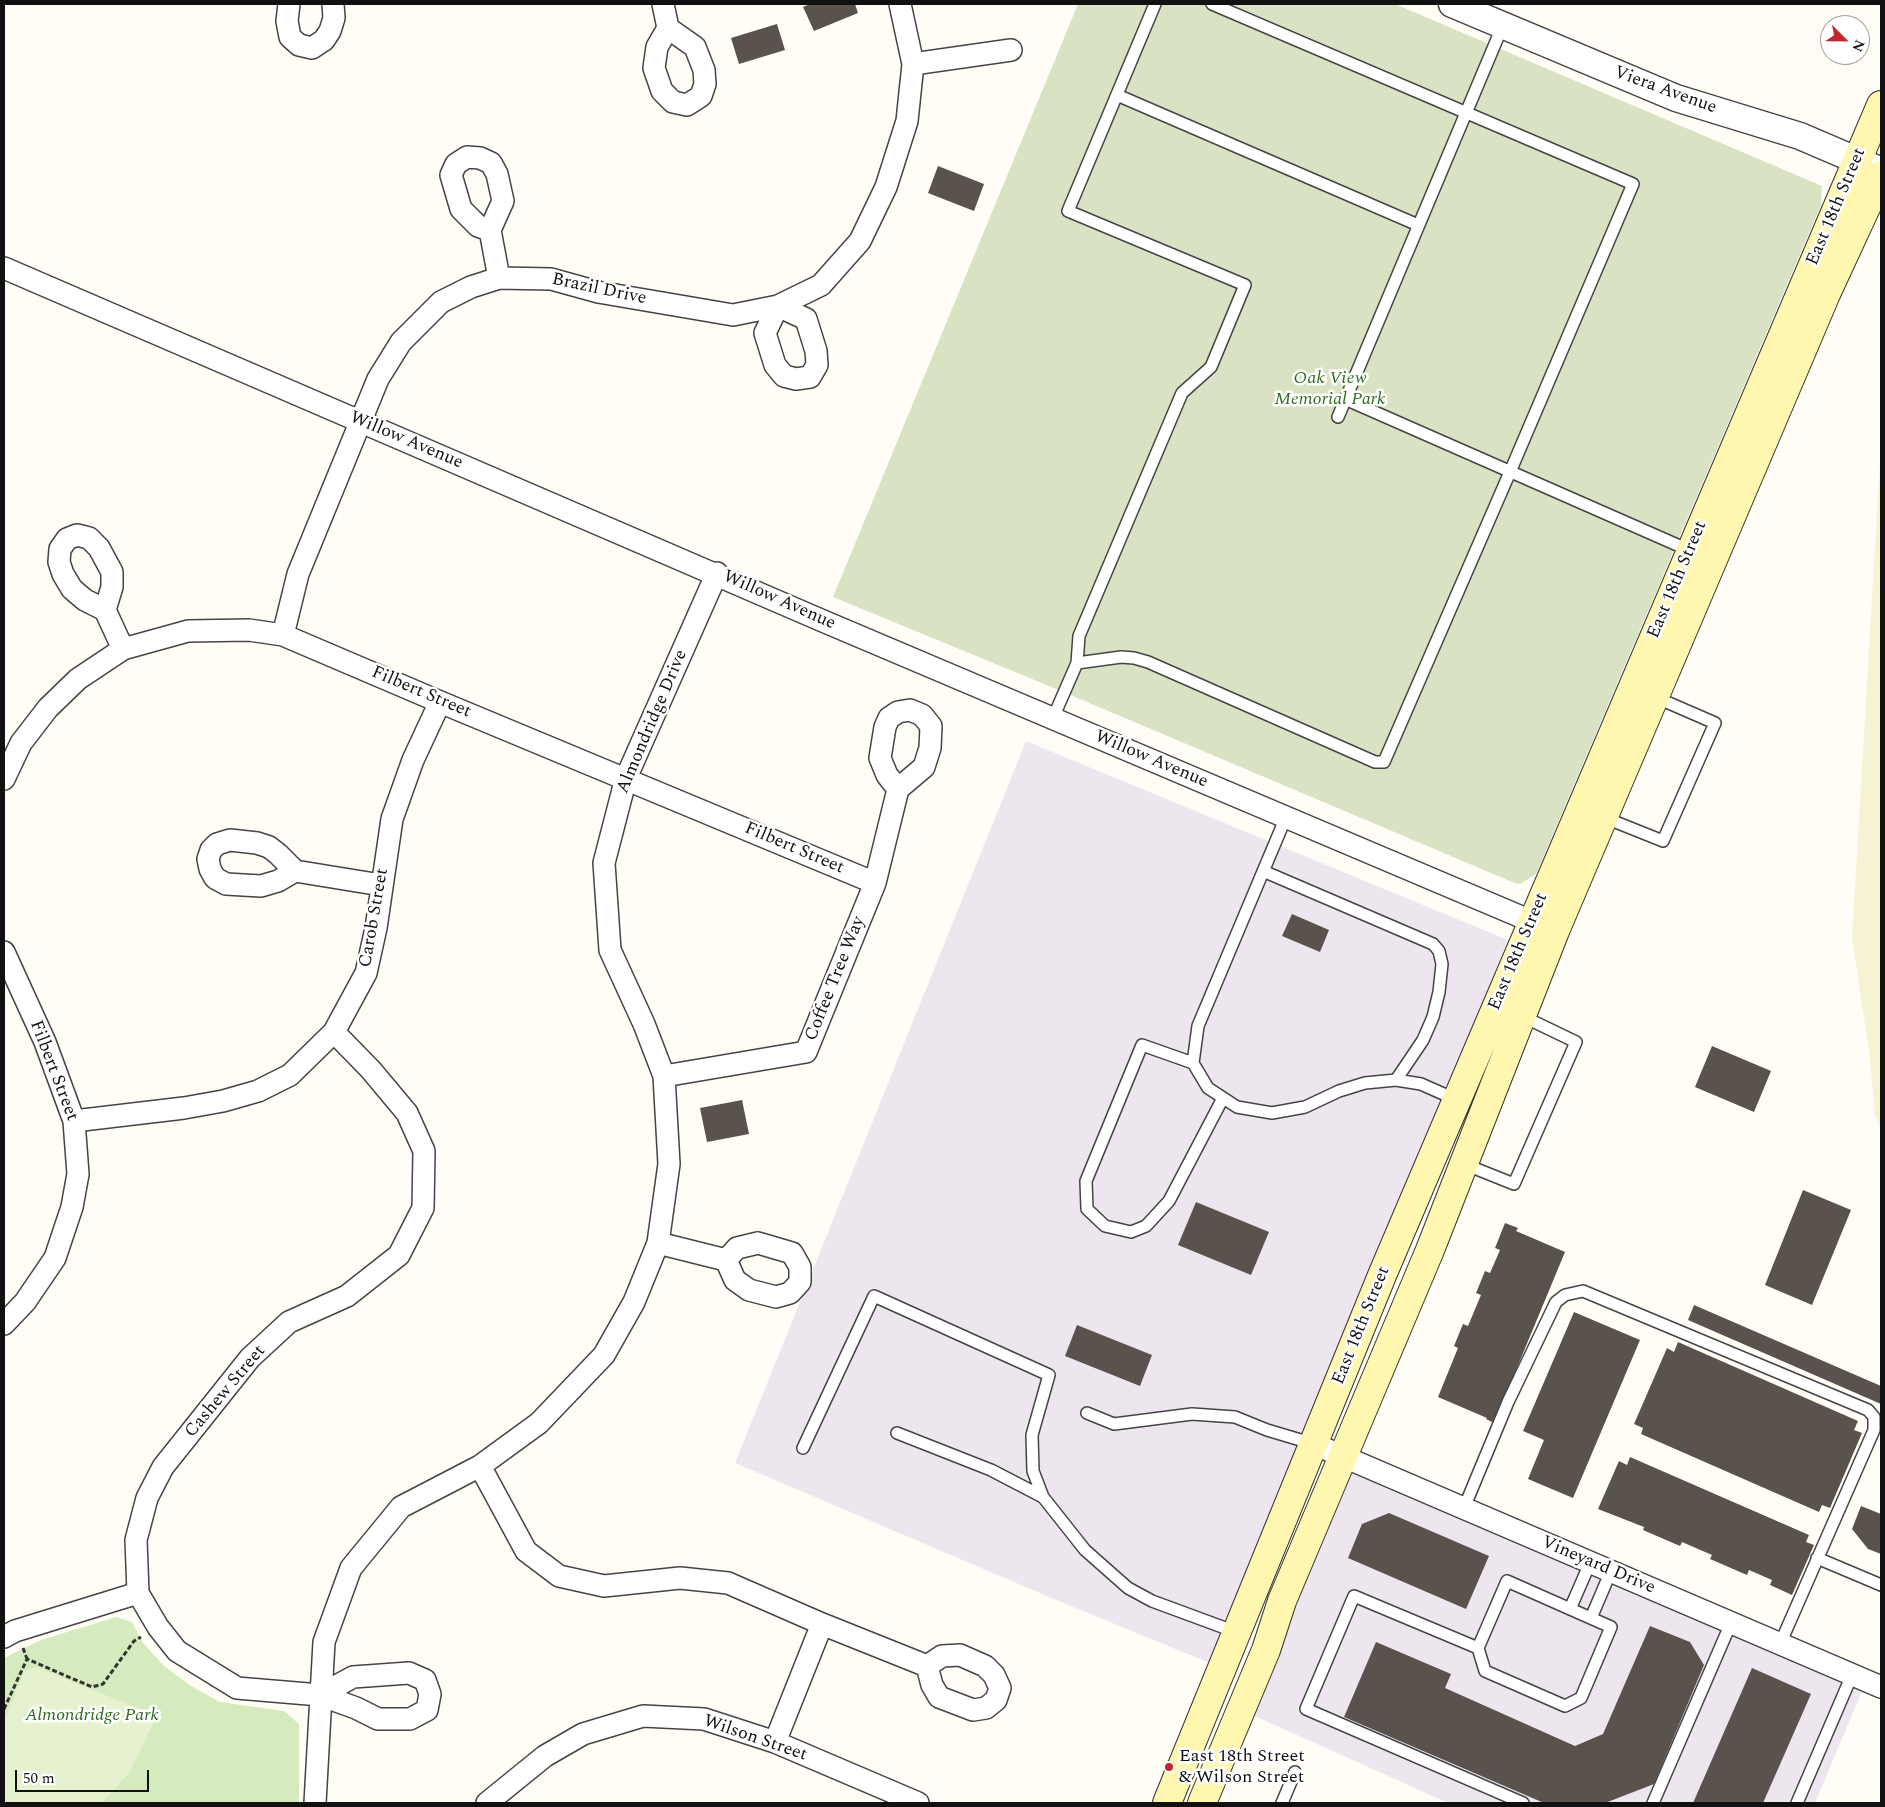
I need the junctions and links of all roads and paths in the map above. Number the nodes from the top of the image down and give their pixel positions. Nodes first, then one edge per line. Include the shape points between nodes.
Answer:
1 (289, 4) edge
2 (334, 4) edge
3 (663, 4) edge
4 (900, 4) edge
5 (1155, 4) edge
6 (1212, 4) edge
7 (1452, 4) edge
8 (1503, 25) junction
9 (668, 28) dead end
10 (1011, 50) dead end
11 (913, 64) junction
12 (1117, 95) junction
13 (1881, 106) edge
14 (1466, 112) junction
15 (1857, 160) junction
16 (1881, 173) edge
17 (1418, 225) junction
18 (490, 230) dead end
19 (4, 268) edge
20 (499, 278) junction
21 (1345, 399) junction
22 (1338, 417) dead end
23 (361, 422) junction
24 (1510, 472) junction
25 (1691, 551) junction
26 (717, 573) junction
27 (105, 610) dead end
28 (283, 635) junction
29 (123, 649) junction
30 (1077, 663) junction
31 (1655, 696) junction
32 (440, 702) junction
33 (1053, 718) junction
34 (626, 778) junction
35 (4, 779) edge
36 (898, 789) dead end
37 (1286, 817) junction
38 (1603, 817) junction
39 (295, 871) dead end
40 (1263, 872) junction
41 (875, 883) junction
42 (381, 885) junction
43 (1544, 926) junction
44 (4, 956) edge
45 (1522, 1016) junction
46 (334, 1032) junction
47 (1193, 1063) junction
48 (664, 1076) junction
49 (1396, 1080) junction
50 (1223, 1098) junction
51 (1457, 1100) junction
52 (74, 1121) junction
53 (1464, 1164) junction
54 (658, 1243) junction
55 (726, 1260) dead end
56 (4, 1324) edge
57 (1087, 1413) dead end
58 (897, 1433) dead end
59 (1314, 1444) junction
60 (803, 1448) dead end
61 (1344, 1457) junction
62 (480, 1466) junction
63 (1043, 1497) junction
64 (1464, 1508) junction
65 (1817, 1558) junction
66 (1590, 1563) junction
67 (1611, 1571) junction
68 (1881, 1585) edge
69 (138, 1593) junction
70 (1570, 1609) junction
71 (1591, 1618) junction
72 (1731, 1623) junction
73 (822, 1624) junction
74 (158, 1627) junction
75 (1236, 1632) junction
76 (4, 1637) edge
77 (1780, 1644) junction
78 (1478, 1648) junction
79 (927, 1666) dead end
80 (1852, 1675) junction
81 (1881, 1687) edge
82 (320, 1695) junction
83 (4, 1710) edge
84 (774, 1742) junction
85 (1295, 1772) dead end
86 (315, 1803) edge
87 (487, 1803) edge
88 (918, 1803) edge
89 (1167, 1803) edge
90 (1202, 1803) edge
91 (1282, 1803) edge
92 (1523, 1803) edge
93 (1653, 1803) edge
94 (1797, 1803) edge

1 - 2 street via 287,21 290,37 299,45 312,48 330,31
3 - 9 street
4 - 11 street, Brazil Drive
5 - 12 lane
6 - 14 lane
7 - 8 street, Viera Avenue
8 - 14 lane
8 - 15 street, Viera Avenue via 1676,98 1800,136
10 - 11 street
11 - 20 street, Brazil Drive via 907,121 886,187 860,241 821,285 778,306 733,315 598,292 551,279
12 - 17 lane
12 - 30 lane via 1068,211 1245,285 1211,367 1182,392 1079,636
13 - 15 main road, East 18th Street
14 - 17 lane
14 - 24 lane via 1633,184
15 - 16 street, Viera Avenue
15 - 25 main road, East 18th Street
16 - 31 main road, East 18th Street
17 - 21 lane
18 - 20 street
19 - 23 street, Willow Avenue
20 - 23 street, Brazil Drive via 441,302 401,342 378,379
21 - 22 lane
21 - 24 lane
23 - 26 street, Willow Avenue
23 - 28 street, Brazil Drive via 298,574
24 - 25 lane
24 - 30 lane via 1384,762 1375,762 1141,660 1121,657
25 - 43 main road, East 18th Street
26 - 33 street, Willow Avenue
26 - 34 street, Almondridge Drive
27 - 29 street
28 - 29 street, Filbert Street via 248,630 188,631
28 - 32 street, Filbert Street
29 - 35 street, Filbert Street via 78,679 48,708 20,743
30 - 33 lane
31 - 38 main road, East 18th Street
31 - 38 lane via 1715,723 1662,841
32 - 34 street, Filbert Street
32 - 42 street, Carob Street via 412,760 392,819
33 - 37 street, Willow Avenue
34 - 41 street, Filbert Street
34 - 48 street, Almondridge Drive via 604,863 610,950
36 - 41 street
37 - 40 lane
37 - 43 street, Willow Avenue
38 - 43 main road, East 18th Street
39 - 42 street
40 - 47 lane via 1198,1026
40 - 49 lane via 1433,944 1439,951 1442,964 1440,992 1433,1017
41 - 48 street, Coffee Tree Way via 806,1052
42 - 46 street, Carob Street via 366,973
43 - 45 main road, East 18th Street
43 - 51 main road, East 18th Street
44 - 52 street, Filbert Street via 45,1042
45 - 53 main road, East 18th Street
45 - 53 lane via 1576,1042 1514,1184
46 - 52 street, Carob Street via 290,1075 258,1091 184,1108
46 - 69 street, Cashew Street via 407,1112 424,1151 423,1208 399,1255 346,1296 290,1322 250,1358 163,1468 147,1498 136,1540
47 - 50 lane via 1208,1088
47 - 50 lane via 1142,1045 1086,1181 1087,1209 1105,1226 1131,1232 1146,1226 1169,1201
48 - 54 street, Almondridge Drive via 669,1164
49 - 50 lane via 1365,1083 1339,1091 1305,1108 1272,1113 1237,1107
49 - 51 lane via 1421,1084
51 - 59 main road, East 18th Street
52 - 56 street, Filbert Street via 78,1174 72,1208 55,1258 25,1302
53 - 61 main road, East 18th Street
54 - 55 street
54 - 62 street, Almondridge Drive via 634,1302 604,1355 539,1424
57 - 59 lane via 1114,1424 1192,1414 1235,1417
58 - 63 lane via 991,1470
59 - 61 street, Vineyard Drive
59 - 75 main road, East 18th Street
60 - 63 lane via 874,1296 1049,1375 1032,1435 1033,1472
61 - 64 street, Vineyard Drive
61 - 90 main road, East 18th Street via 1282,1601 1266,1650
62 - 73 street via 526,1551 559,1576 604,1586 680,1578 728,1583
62 - 82 street, Almondridge Drive via 401,1507 350,1568 324,1642
63 - 75 lane via 1085,1550 1128,1588 1152,1601
64 - 65 lane via 1508,1402 1556,1302 1565,1295 1582,1291 1868,1410 1874,1417 1874,1430
64 - 66 street, Vineyard Drive
65 - 68 lane
65 - 77 lane
66 - 67 street, Vineyard Drive
66 - 70 lane
67 - 71 lane
67 - 72 street, Vineyard Drive
69 - 74 street, Cashew Street
69 - 76 street
70 - 71 lane
70 - 78 lane via 1507,1582
71 - 78 lane via 1611,1627 1581,1698 1565,1706 1485,1671
72 - 77 street, Vineyard Drive
72 - 93 lane
73 - 79 street
73 - 84 street
74 - 82 street, Cashew Street via 177,1651 237,1688
74 - 83 path via 134,1641 103,1684 92,1687 28,1659
75 - 89 main road, East 18th Street
77 - 80 street, Vineyard Drive
78 - 92 lane via 1354,1596 1306,1709
80 - 81 street, Vineyard Drive
80 - 94 lane
82 - 86 street, Almondridge Drive
84 - 87 street, Wilson Street via 704,1719 643,1716 583,1734 545,1756
84 - 88 street, Wilson Street
85 - 91 lane

